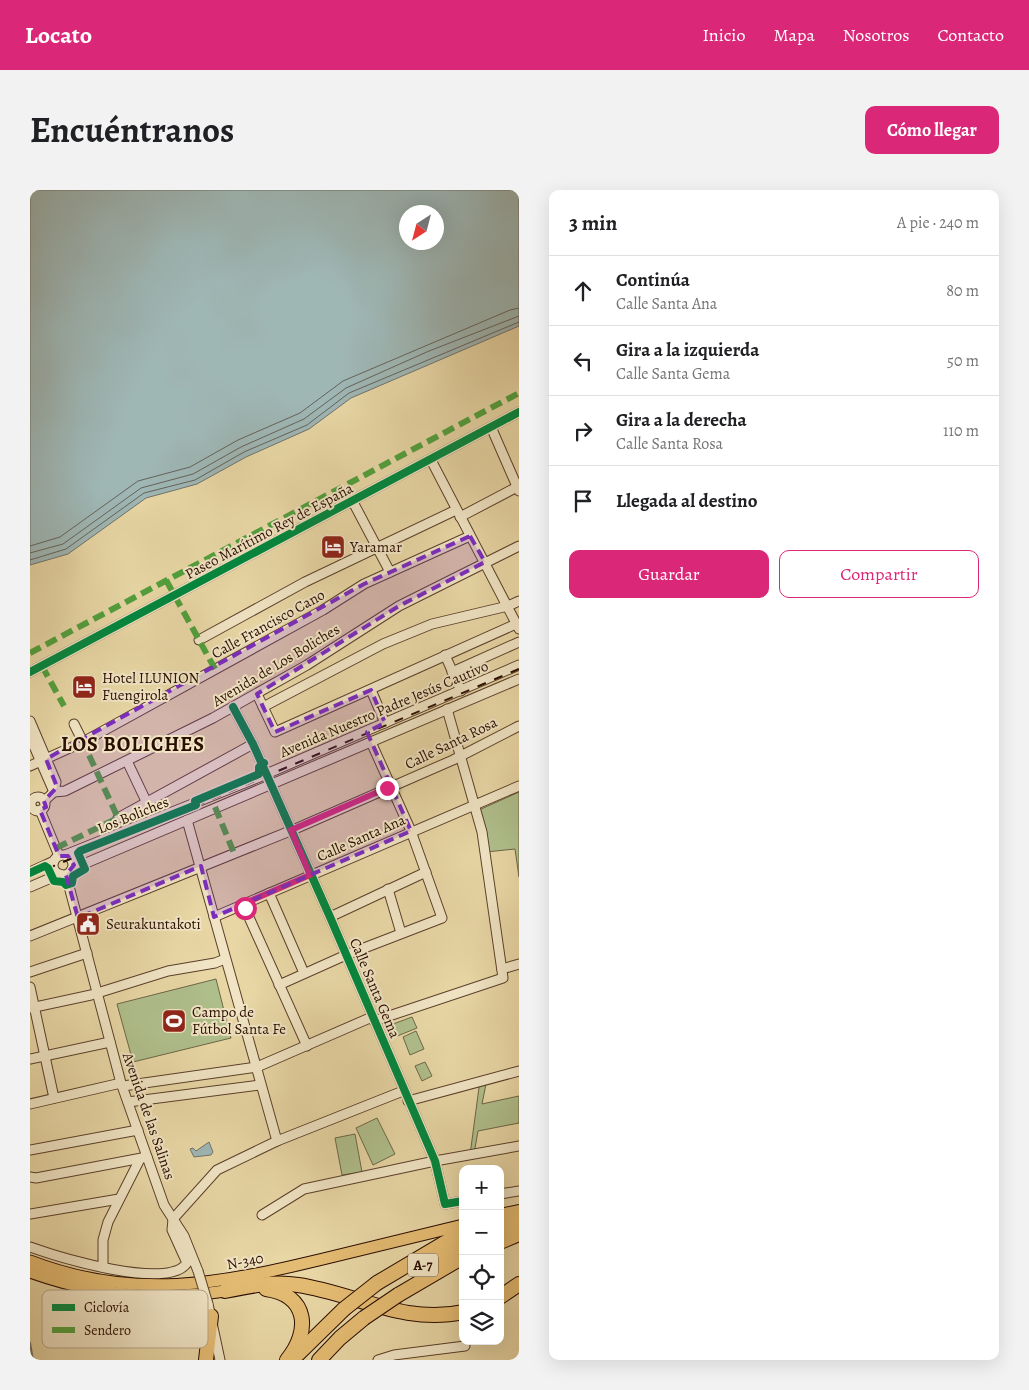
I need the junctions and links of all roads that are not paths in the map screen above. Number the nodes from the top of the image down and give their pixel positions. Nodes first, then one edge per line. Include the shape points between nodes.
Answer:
1 (519, 412) edge
2 (491, 427) junction
3 (431, 460) junction
4 (518, 489) edge
5 (353, 502) junction
6 (458, 513) junction
7 (470, 536) junction
8 (378, 546) junction
9 (519, 546) edge
10 (485, 562) junction
11 (390, 572) junction
12 (519, 601) edge
13 (508, 606) junction
14 (518, 626) edge
15 (199, 640) dead end
16 (519, 642) edge
17 (445, 655) junction
18 (519, 665) edge
19 (30, 672) edge
20 (453, 674) junction
21 (519, 680) edge
22 (371, 690) junction
23 (461, 691) junction
24 (257, 694) junction
25 (233, 707) junction
26 (263, 707) junction
27 (446, 709) junction
28 (30, 721) edge
29 (74, 724) dead end
30 (385, 724) junction
31 (519, 726) edge
32 (30, 738) edge
33 (83, 742) junction
34 (371, 742) junction
35 (253, 744) junction
36 (460, 755) junction
37 (43, 761) junction
38 (127, 761) junction
39 (30, 766) edge
40 (266, 774) junction
41 (272, 786) junction
42 (519, 786) edge
43 (391, 787) junction
44 (54, 792) junction
45 (146, 801) junction
46 (473, 805) junction
47 (34, 808) edge
48 (118, 818) dead end
49 (187, 820) junction
50 (291, 830) junction
51 (411, 830) junction
52 (59, 857) junction
53 (201, 866) junction
54 (30, 872) edge
55 (426, 872) junction
56 (66, 873) junction
57 (310, 875) junction
58 (30, 886) edge
59 (388, 889) junction
60 (269, 892) junction
61 (243, 904) junction
62 (214, 917) junction
63 (330, 917) junction
64 (78, 918) junction
65 (401, 933) junction
66 (30, 936) edge
67 (87, 953) junction
68 (346, 954) junction
69 (225, 959) junction
70 (519, 964) edge
71 (502, 969) junction
72 (30, 972) edge
73 (304, 974) junction
74 (279, 985) junction
75 (30, 987) edge
76 (98, 992) junction
77 (32, 1008) edge
78 (373, 1019) junction
79 (35, 1033) edge
80 (110, 1042) junction
81 (307, 1046) junction
82 (45, 1056) junction
83 (30, 1060) edge
84 (257, 1067) junction
85 (519, 1071) edge
86 (122, 1085) junction
87 (260, 1085) junction
88 (403, 1091) junction
89 (54, 1098) junction
90 (408, 1101) junction
91 (128, 1102) junction
92 (30, 1104) edge
93 (138, 1130) junction
94 (277, 1142) junction
95 (519, 1146) edge
96 (30, 1150) edge
97 (144, 1158) junction
98 (435, 1161) junction
99 (30, 1177) edge
100 (519, 1191) edge
101 (504, 1193) edge
102 (119, 1199) junction
103 (459, 1202) edge
104 (519, 1212) edge
105 (30, 1214) edge
106 (262, 1215) dead end
107 (504, 1215) edge
108 (173, 1219) junction
109 (519, 1223) edge
110 (459, 1226) edge
111 (504, 1229) edge
112 (519, 1234) edge
113 (459, 1235) edge
114 (504, 1240) edge
115 (30, 1247) edge
116 (459, 1248) edge
117 (459, 1259) edge
118 (30, 1261) edge
119 (99, 1267) junction
120 (30, 1272) edge
121 (519, 1284) edge
122 (387, 1289) junction
123 (100, 1290) edge
124 (203, 1290) edge
125 (225, 1291) junction
126 (208, 1292) edge
127 (504, 1294) edge
128 (208, 1306) edge
129 (209, 1310) junction
130 (459, 1312) edge
131 (354, 1313) junction
132 (208, 1327) edge
133 (465, 1346) dead end
134 (416, 1357) edge
135 (220, 1360) edge
136 (287, 1360) edge
137 (292, 1360) edge
138 (303, 1360) edge
139 (319, 1360) edge
140 (378, 1360) edge

1 - 2 street, Paseo Marítimo Rey de España
2 - 3 street, Paseo Marítimo Rey de España
2 - 4 street
3 - 5 street, Paseo Marítimo Rey de España
3 - 6 street
4 - 6 street
5 - 8 street
5 - 19 street, Paseo Marítimo Rey de España
6 - 7 street
6 - 8 street
7 - 10 street
7 - 11 street, Calle Francisco Cano
8 - 11 street
8 - 15 street
9 - 10 street, Avenida de Los Boliches
10 - 13 street
10 - 24 street, Avenida de Los Boliches via 399,606
11 - 33 street, Calle Francisco Cano
12 - 13 street
13 - 14 street
13 - 26 street via 432,624 383,644
14 - 17 street
16 - 20 street
17 - 20 street
17 - 22 street
18 - 23 street, Avenida Nuestro Padre Jesús Cautivo
20 - 23 street
21 - 27 street, Avenida Nuestro Padre Jesús Cautivo
22 - 26 street via 275,732
22 - 30 street
23 - 30 street, Avenida Nuestro Padre Jesús Cautivo
24 - 25 street, Avenida de Los Boliches
24 - 26 street
25 - 35 street, Calle Santa Gema
25 - 38 street, Avenida de Los Boliches
27 - 34 street, Avenida Nuestro Padre Jesús Cautivo
27 - 36 street
28 - 37 street
29 - 33 street
30 - 40 street, Avenida Nuestro Padre Jesús Cautivo
31 - 36 street, Calle Santa Rosa
32 - 37 street
33 - 37 street, Calle Francisco Cano
34 - 41 street, Avenida Nuestro Padre Jesús Cautivo
34 - 43 street
35 - 40 street, Calle Santa Gema
35 - 45 street
36 - 43 street, Calle Santa Rosa
36 - 46 street
37 - 39 street, Calle Francisco Cano
37 - 44 street
38 - 44 street, Avenida de Los Boliches via 65,791
38 - 45 street
40 - 41 street, Calle Santa Gema
40 - 52 street, Avenida Nuestro Padre Jesús Cautivo
41 - 49 street, Avenida Nuestro Padre Jesús Cautivo
41 - 50 street, Calle Santa Gema
42 - 46 street, Calle Santa Ana
43 - 50 street, Calle Santa Rosa
43 - 51 street
44 - 47 street, Avenida de Los Boliches via 44,801 44,807
45 - 48 street
46 - 51 street, Calle Santa Ana
46 - 71 street via 482,832
47 - 52 street
49 - 53 street
49 - 56 street, Avenida Nuestro Padre Jesús Cautivo
50 - 53 street, Calle Santa Rosa
50 - 57 street, Calle Santa Gema
51 - 55 street
51 - 57 street, Calle Santa Ana
52 - 54 street, Avenida Nuestro Padre Jesús Cautivo
52 - 56 street via 53,868
52 - 56 street via 72,860
53 - 62 street
53 - 64 street, Calle Santa Rosa
55 - 59 street
55 - 65 street via 442,918
56 - 58 street, Avenida Nuestro Padre Jesús Cautivo
56 - 64 street, Avenida de las Salinas
57 - 60 street, Calle Santa Ana
57 - 63 street, Calle Santa Gema
59 - 63 street
59 - 65 street
60 - 61 street, Calle Santa Ana
60 - 73 street
61 - 62 street, Calle Santa Ana
61 - 74 street
62 - 69 street
63 - 68 street, Calle Santa Gema
64 - 66 street, Calle Santa Rosa
64 - 67 street, Avenida de las Salinas
65 - 68 street
67 - 72 street
67 - 76 street, Avenida de las Salinas
68 - 73 street
68 - 78 street, Calle Santa Gema
69 - 76 street via 168,971
69 - 84 street
70 - 71 street
71 - 78 street via 502,978
73 - 74 street
74 - 81 street
75 - 77 street
76 - 77 street
76 - 80 street, Avenida de las Salinas
77 - 79 street
78 - 81 street
78 - 88 street, Calle Santa Gema
79 - 82 street
80 - 82 street
80 - 86 street, Avenida de las Salinas
81 - 84 street
82 - 83 street
82 - 89 street
84 - 86 street
84 - 87 street
85 - 90 street
86 - 89 street
86 - 91 street, Avenida de las Salinas
87 - 91 street
87 - 94 street
88 - 90 street, Calle Santa Gema
88 - 94 street
89 - 92 street
90 - 98 street, Calle Santa Gema
91 - 93 street, Avenida de las Salinas
93 - 96 street
93 - 97 street, Avenida de las Salinas
94 - 108 street via 217,1170
95 - 98 street
97 - 99 street
97 - 102 street
97 - 108 street, Avenida de las Salinas
98 - 103 street, Calle Santa Gema via 445,1204
98 - 106 street via 304,1189
100 - 101 street
102 - 105 street
102 - 119 street via 103,1240
104 - 107 highway
108 - 119 street via 172,1230 187,1263 184,1268 151,1274
108 - 124 street, Avenida de las Salinas, bridge via 184,1236
109 - 111 highway
110 - 118 main road, N-340 via 254,1276 196,1285 150,1286 105,1282
112 - 114 highway
113 - 122 highway
115 - 119 street
116 - 122 highway, A-7 via 423,1265
117 - 122 highway, A-7
120 - 123 main road, N-340
121 - 127 highway
122 - 131 highway, A-7, bridge
122 - 131 highway, bridge
125 - 126 main road, N-340
125 - 130 highway via 253,1285 297,1285 399,1313 426,1316
125 - 136 highway via 267,1288 294,1301 302,1315 303,1331 298,1347
128 - 129 street, Avenida de las Salinas, bridge
129 - 132 highway
129 - 135 street, Avenida de las Salinas
131 - 137 highway
131 - 138 highway, A-7
131 - 139 highway, A-7 via 340,1338
133 - 134 street
134 - 140 street via 394,1355

